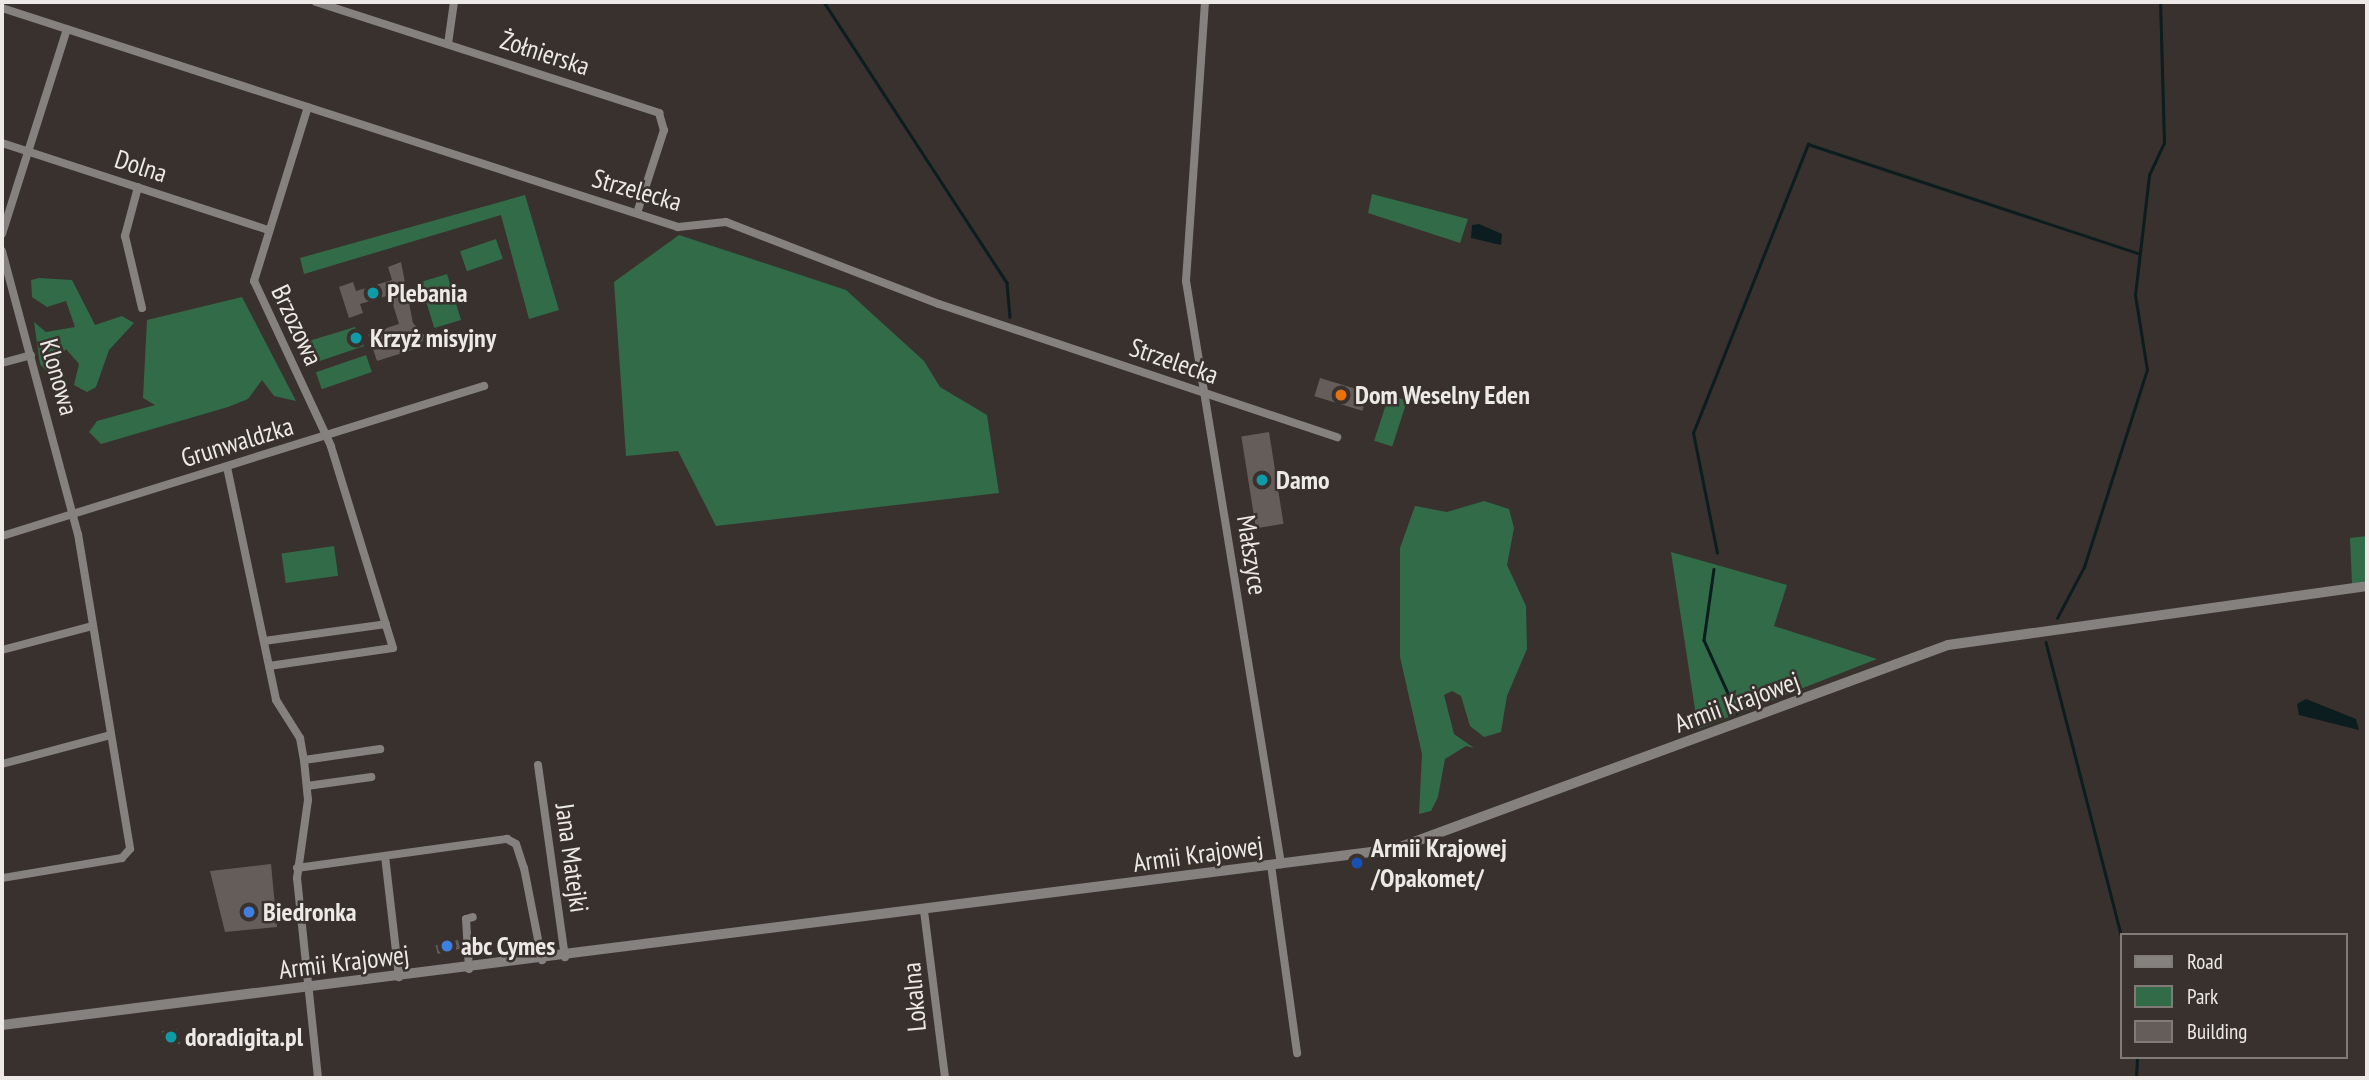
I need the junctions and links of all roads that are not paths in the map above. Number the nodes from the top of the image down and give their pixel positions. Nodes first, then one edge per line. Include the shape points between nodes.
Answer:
1 (317, 2) edge
2 (454, 2) edge
3 (1205, 2) edge
4 (2, 8) edge
5 (67, 29) junction
6 (447, 44) junction
7 (308, 107) junction
8 (2, 143) edge
9 (29, 152) junction
10 (138, 187) junction
11 (637, 213) junction
12 (268, 230) junction
13 (2, 234) edge
14 (2, 251) edge
15 (142, 308) dead end
16 (31, 355) junction
17 (2, 363) edge
18 (484, 386) dead end
19 (1204, 393) junction
20 (326, 437) junction
21 (1337, 437) dead end
22 (227, 467) junction
23 (73, 514) junction
24 (2, 536) edge
25 (2367, 586) edge
26 (386, 624) junction
27 (92, 626) junction
28 (264, 641) junction
29 (2, 650) edge
30 (269, 666) junction
31 (110, 735) junction
32 (380, 749) dead end
33 (304, 760) junction
34 (2, 764) edge
35 (538, 765) dead end
36 (372, 777) dead end
37 (307, 786) junction
38 (385, 856) junction
39 (1276, 865) junction
40 (297, 868) junction
41 (2, 878) edge
42 (924, 912) junction
43 (473, 917) dead end
44 (565, 957) junction
45 (542, 960) junction
46 (469, 969) junction
47 (399, 977) junction
48 (308, 988) junction
49 (2, 1025) edge
50 (1297, 1053) dead end
51 (318, 1078) edge
52 (945, 1078) edge

1 - 6 street, Żołnierska
2 - 6 street
3 - 19 street, Małszyce via 1185,261
4 - 5 street, Strzelecka
5 - 7 street, Strzelecka
5 - 9 street
6 - 11 street, Żołnierska via 659,113 664,130
7 - 11 street, Strzelecka
7 - 12 street, Brzozowa
8 - 9 street, Dolna
9 - 10 street, Dolna
9 - 13 street
10 - 12 street, Dolna
10 - 15 street via 125,236
11 - 19 street, Strzelecka via 677,227 726,222 905,292
12 - 20 street, Brzozowa via 254,281
14 - 16 street, Klonowa
16 - 17 street
16 - 23 street, Klonowa
18 - 20 street, Grunwaldzka
19 - 21 street, Strzelecka
19 - 39 street, Małszyce
20 - 22 street, Grunwaldzka
20 - 26 street, Brzozowa
22 - 23 street, Grunwaldzka
22 - 28 street
23 - 24 street, Grunwaldzka
23 - 27 street, Klonowa
25 - 39 street, Armii Krajowej via 1939,648 1414,845
26 - 28 street
26 - 30 street, Brzozowa via 393,649
27 - 29 street
27 - 31 street, Klonowa
28 - 30 street
30 - 33 street via 276,700 300,738
31 - 34 street
31 - 41 street, Klonowa via 127,855
32 - 33 street
33 - 37 street
35 - 44 street, Jana Matejki
36 - 37 street
37 - 40 street
38 - 40 street
38 - 45 street via 507,839 516,844
38 - 47 street
39 - 42 street, Armii Krajowej
39 - 50 street, Małszyce
40 - 48 street
42 - 44 street, Armii Krajowej
42 - 52 street, Lokalna
43 - 46 street via 466,919
44 - 45 street, Armii Krajowej
45 - 46 street, Armii Krajowej
46 - 47 street, Armii Krajowej
47 - 48 street, Armii Krajowej
48 - 49 street, Armii Krajowej
48 - 51 street

